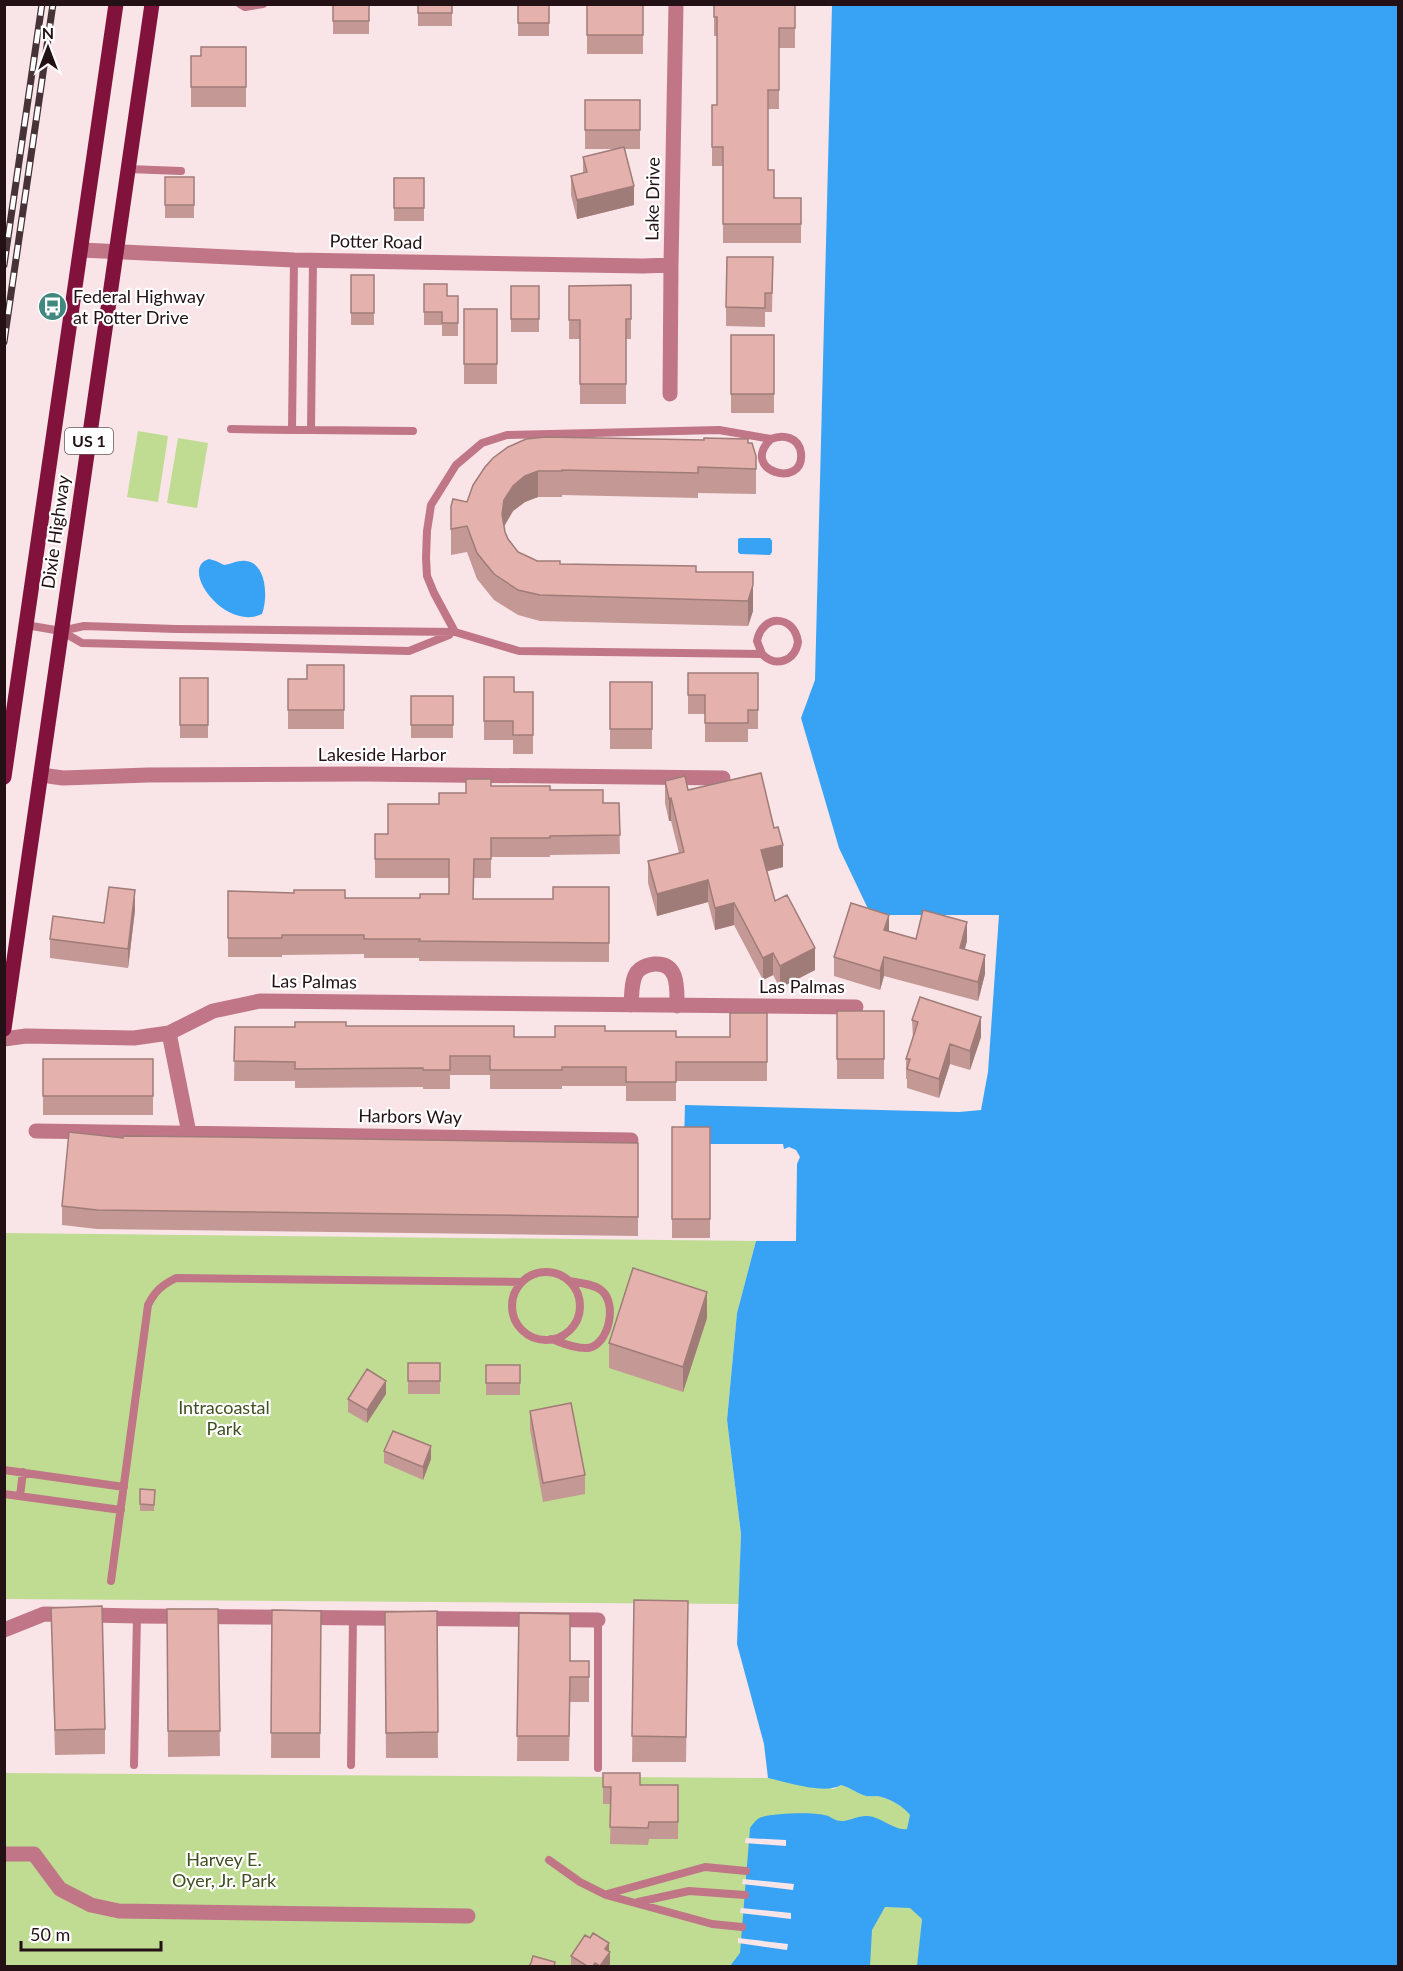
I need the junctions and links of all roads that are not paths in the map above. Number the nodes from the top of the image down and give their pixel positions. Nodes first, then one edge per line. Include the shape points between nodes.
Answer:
1 (116, 4) edge
2 (152, 4) edge
3 (240, 4) edge
4 (263, 4) edge
5 (676, 4) edge
6 (129, 169) junction
7 (181, 171) dead end
8 (81, 250) junction
9 (116, 252) junction
10 (294, 260) junction
11 (313, 260) junction
12 (671, 265) junction
13 (670, 394) dead end
14 (231, 429) dead end
15 (292, 430) junction
16 (310, 430) junction
17 (413, 431) dead end
18 (771, 439) junction
19 (26, 625) junction
20 (62, 631) junction
21 (455, 632) junction
22 (762, 654) junction
23 (41, 775) junction
24 (4, 777) edge
25 (723, 778) dead end
26 (631, 1005) junction
27 (677, 1006) junction
28 (856, 1007) dead end
29 (4, 1029) edge
30 (169, 1033) junction
31 (4, 1039) edge
32 (36, 1131) dead end
33 (189, 1133) junction
34 (631, 1140) edge
35 (568, 1281) junction
36 (522, 1282) junction
37 (550, 1339) junction
38 (4, 1470) edge
39 (23, 1472) junction
40 (124, 1487) junction
41 (4, 1494) edge
42 (20, 1496) junction
43 (121, 1510) junction
44 (111, 1581) dead end
45 (137, 1616) junction
46 (353, 1618) junction
47 (598, 1620) joint
48 (4, 1630) edge
49 (134, 1765) dead end
50 (351, 1765) dead end
51 (598, 1768) dead end
52 (4, 1854) edge
53 (549, 1860) dead end
54 (747, 1871) dead end
55 (606, 1895) junction
56 (745, 1895) dead end
57 (637, 1902) junction
58 (468, 1917) dead end
59 (742, 1927) dead end

1 - 8 main road, Dixie Highway / US 1
2 - 6 main road, Dixie Highway / US 1
3 - 4 lane
5 - 12 street, Lake Drive
6 - 7 lane
6 - 9 main road, Dixie Highway / US 1
8 - 9 street, Potter Road
8 - 19 main road, Dixie Highway / US 1
9 - 10 street, Potter Road
9 - 20 main road, Dixie Highway / US 1
10 - 11 street, Potter Road
10 - 15 lane
11 - 12 street, Potter Road
11 - 16 lane
12 - 13 street, Lake Drive
14 - 15 lane
15 - 16 lane
16 - 17 lane
18 - 18 lane via 763,451 765,465 778,474 792,471 800,459 798,445 786,436
18 - 21 lane via 719,430 507,435 482,443 456,465 432,505 427,531 427,576
19 - 20 lane
19 - 24 main road, Dixie Highway / US 1
20 - 21 lane via 84,626
20 - 21 lane via 82,643 409,651
20 - 23 main road, Dixie Highway / US 1
21 - 22 lane via 519,651
22 - 22 lane via 757,641 767,623 781,621 794,628 797,649 788,660 774,662
23 - 25 street, Lakeside Harbor
23 - 29 main road, Dixie Highway / US 1
26 - 27 street, Las Palmas
26 - 27 street via 639,970 657,964 672,970 676,978
26 - 30 street, Las Palmas via 260,1001 213,1011
27 - 28 street, Las Palmas
30 - 31 street, Las Palmas via 134,1038
30 - 33 street
32 - 33 street, Harbors Way
33 - 34 street, Harbors Way
35 - 36 lane via 551,1272 541,1272
35 - 37 lane via 578,1296 578,1316 568,1332
35 - 37 lane via 600,1288 609,1298 611,1314 603,1338 590,1348
36 - 37 lane via 513,1296 517,1324 532,1336
36 - 40 lane via 176,1278 164,1284 148,1305
38 - 39 lane
39 - 40 lane
39 - 42 lane
40 - 43 lane
41 - 42 lane
42 - 43 lane
43 - 44 lane
45 - 46 street
45 - 48 street via 44,1614
45 - 49 lane
46 - 47 street
46 - 50 lane
47 - 51 lane
52 - 58 street via 34,1854 60,1889 90,1905 119,1911
53 - 55 lane
54 - 55 lane via 705,1867
55 - 57 lane
56 - 57 lane via 689,1891
57 - 59 lane via 712,1924

